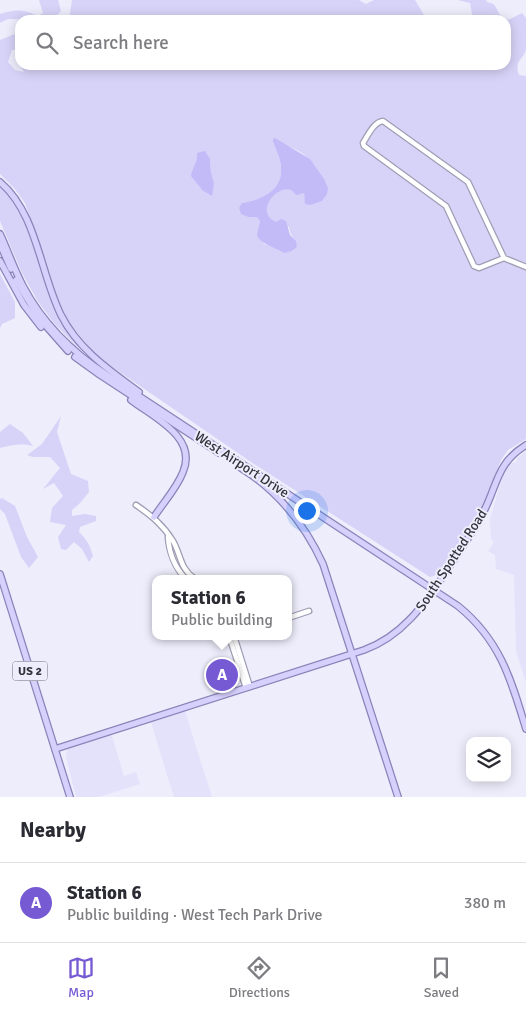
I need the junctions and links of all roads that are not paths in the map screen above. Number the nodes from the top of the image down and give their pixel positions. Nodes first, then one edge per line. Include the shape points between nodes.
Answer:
1 (0, 182) edge
2 (0, 234) edge
3 (0, 244) edge
4 (504, 258) junction
5 (0, 261) edge
6 (526, 268) edge
7 (82, 363) junction
8 (108, 381) junction
9 (168, 415) junction
10 (526, 445) edge
11 (136, 505) dead end
12 (154, 517) junction
13 (183, 572) junction
14 (0, 574) edge
15 (184, 575) edge
16 (188, 575) edge
17 (433, 590) junction
18 (309, 612) dead end
19 (292, 617) edge
20 (344, 624) junction
21 (232, 640) edge
22 (353, 654) junction
23 (339, 658) junction
24 (358, 671) junction
25 (248, 687) junction
26 (526, 729) edge
27 (55, 749) junction
28 (70, 797) edge
29 (398, 797) edge

1 - 9 main road via 24,212 56,302 71,332 100,362
2 - 9 main road, West Airport Drive via 26,292 59,336 90,363
3 - 7 main road, West Airport Drive via 34,311
4 - 4 street via 468,182 379,121 364,146 446,206 474,266 480,268
4 - 6 street
5 - 7 main road via 34,318 59,345
7 - 8 main road, West Airport Drive
8 - 12 main road via 176,433 183,443 184,469
8 - 20 main road, West Airport Drive via 246,470 275,494 301,524 317,552
9 - 17 main road, West Airport Drive
10 - 17 main road, South Spotted Road via 504,464 480,519
11 - 12 street
12 - 13 street via 166,529 174,561
13 - 15 street
13 - 16 street
14 - 27 main road, US 2
17 - 22 main road, South Spotted Road via 415,616 396,632
17 - 26 main road, West Airport Drive via 472,618 492,642 510,676
18 - 19 street
20 - 22 main road, West Airport Drive
20 - 23 main road via 347,651
21 - 25 street
22 - 23 main road, South Spotted Road
22 - 24 main road, West Airport Drive
23 - 24 main road via 350,659
23 - 25 main road, South Spotted Road
24 - 29 main road, West Airport Drive
25 - 27 main road, South Spotted Road
27 - 28 main road, US 2

